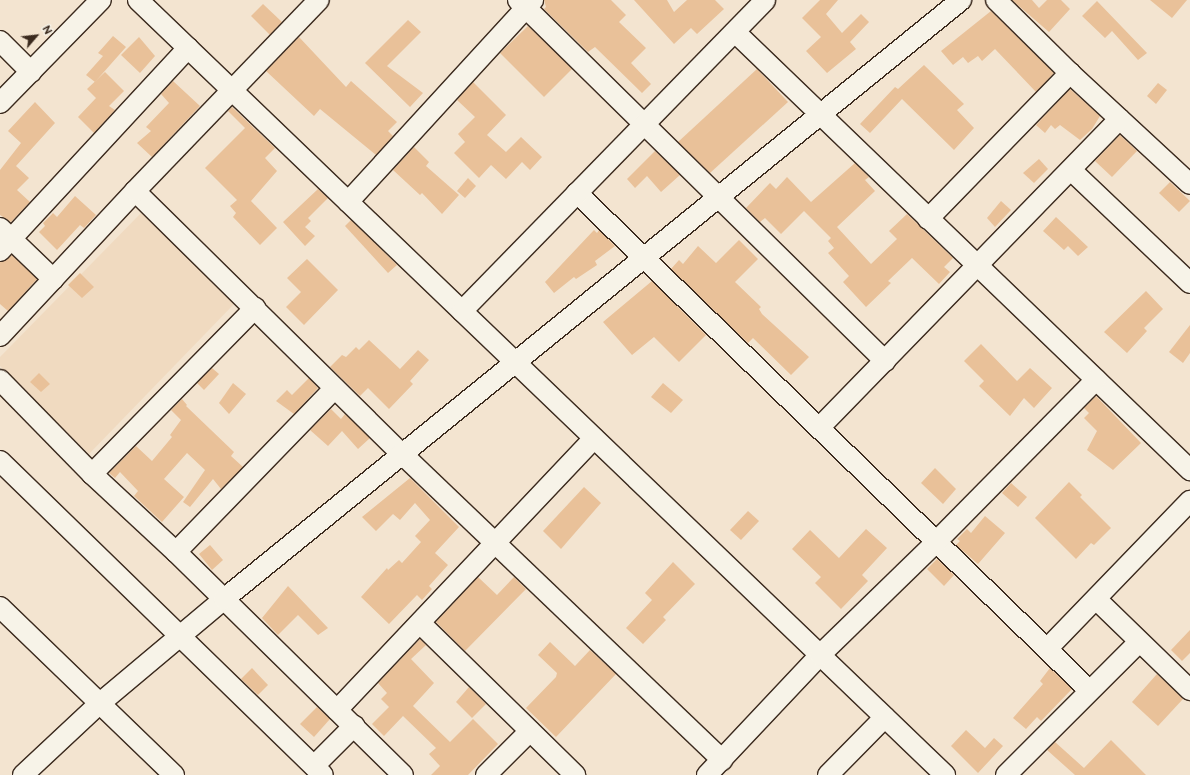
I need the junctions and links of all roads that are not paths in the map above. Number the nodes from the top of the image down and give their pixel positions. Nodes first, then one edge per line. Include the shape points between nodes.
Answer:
1 (102, 0) edge
2 (138, 0) edge
3 (319, 0) edge
4 (765, 0) edge
5 (961, 0) edge
6 (996, 0) edge
7 (525, 3) edge
8 (735, 32) junction
9 (0, 41) edge
10 (188, 48) junction
11 (31, 72) junction
12 (1070, 73) junction
13 (232, 90) junction
14 (0, 103) edge
15 (821, 114) junction
16 (1120, 119) junction
17 (644, 125) junction
18 (1071, 170) junction
19 (1190, 184) edge
20 (135, 191) junction
21 (577, 193) junction
22 (718, 198) junction
23 (348, 202) junction
24 (928, 219) junction
25 (4, 239) edge
26 (645, 257) junction
27 (978, 266) junction
28 (1187, 274) edge
29 (53, 279) junction
30 (255, 308) junction
31 (462, 311) junction
32 (0, 336) edge
33 (885, 362) junction
34 (516, 363) junction
35 (0, 380) edge
36 (1096, 380) junction
37 (335, 388) junction
38 (819, 428) junction
39 (594, 438) junction
40 (402, 454) junction
41 (0, 460) edge
42 (1190, 470) edge
43 (92, 474) junction
44 (1190, 502) edge
45 (936, 542) junction
46 (496, 544) junction
47 (176, 552) junction
48 (224, 599) junction
49 (1096, 599) junction
50 (0, 607) edge
51 (421, 624) junction
52 (181, 636) junction
53 (1139, 642) junction
54 (1047, 649) junction
55 (820, 655) junction
56 (1089, 690) junction
57 (1190, 690) edge
58 (99, 704) junction
59 (337, 710) junction
60 (885, 717) junction
61 (354, 726) junction
62 (530, 731) junction
63 (722, 760) junction
64 (318, 770) edge
65 (23, 775) edge
66 (174, 775) edge
67 (403, 775) edge
68 (486, 775) edge
69 (575, 775) edge
70 (707, 775) edge
71 (828, 775) edge
72 (945, 775) edge
73 (1006, 775) edge

1 - 11 street
2 - 10 street
3 - 13 street
4 - 8 street
5 - 15 street
6 - 12 street
7 - 17 street
7 - 23 street
8 - 15 street
8 - 17 street
9 - 11 street
10 - 13 street
10 - 25 street
11 - 14 street
12 - 16 street
12 - 24 street
13 - 20 street
13 - 23 street
15 - 22 street
15 - 24 street
16 - 18 street
16 - 19 street
17 - 21 street
17 - 22 street
18 - 27 street
18 - 28 street
20 - 29 street
20 - 30 street
21 - 26 street
21 - 31 street
22 - 26 street
22 - 33 street
23 - 31 street
24 - 27 street
25 - 29 street
26 - 34 street
26 - 38 street
27 - 33 street
27 - 36 street
29 - 32 street
30 - 37 street
30 - 43 street
31 - 34 street
33 - 38 street
34 - 39 street
34 - 40 street
35 - 43 street
36 - 42 street
36 - 45 street
37 - 40 street
37 - 47 street
38 - 45 street
39 - 46 street
39 - 55 street
40 - 46 street
40 - 48 street
41 - 52 street
43 - 47 street
44 - 49 street
45 - 54 street
45 - 55 street
46 - 51 street
46 - 63 street
47 - 48 street
48 - 52 street
48 - 59 street
49 - 53 street
49 - 54 street
50 - 58 street
51 - 59 street
51 - 62 street
52 - 58 street
52 - 64 street
53 - 56 street
53 - 57 street
54 - 56 street
55 - 60 street
55 - 63 street
56 - 73 street
58 - 65 street
58 - 66 street
59 - 61 street
60 - 71 street
60 - 72 street
61 - 64 street
61 - 67 street
62 - 68 street
62 - 69 street
63 - 70 street

